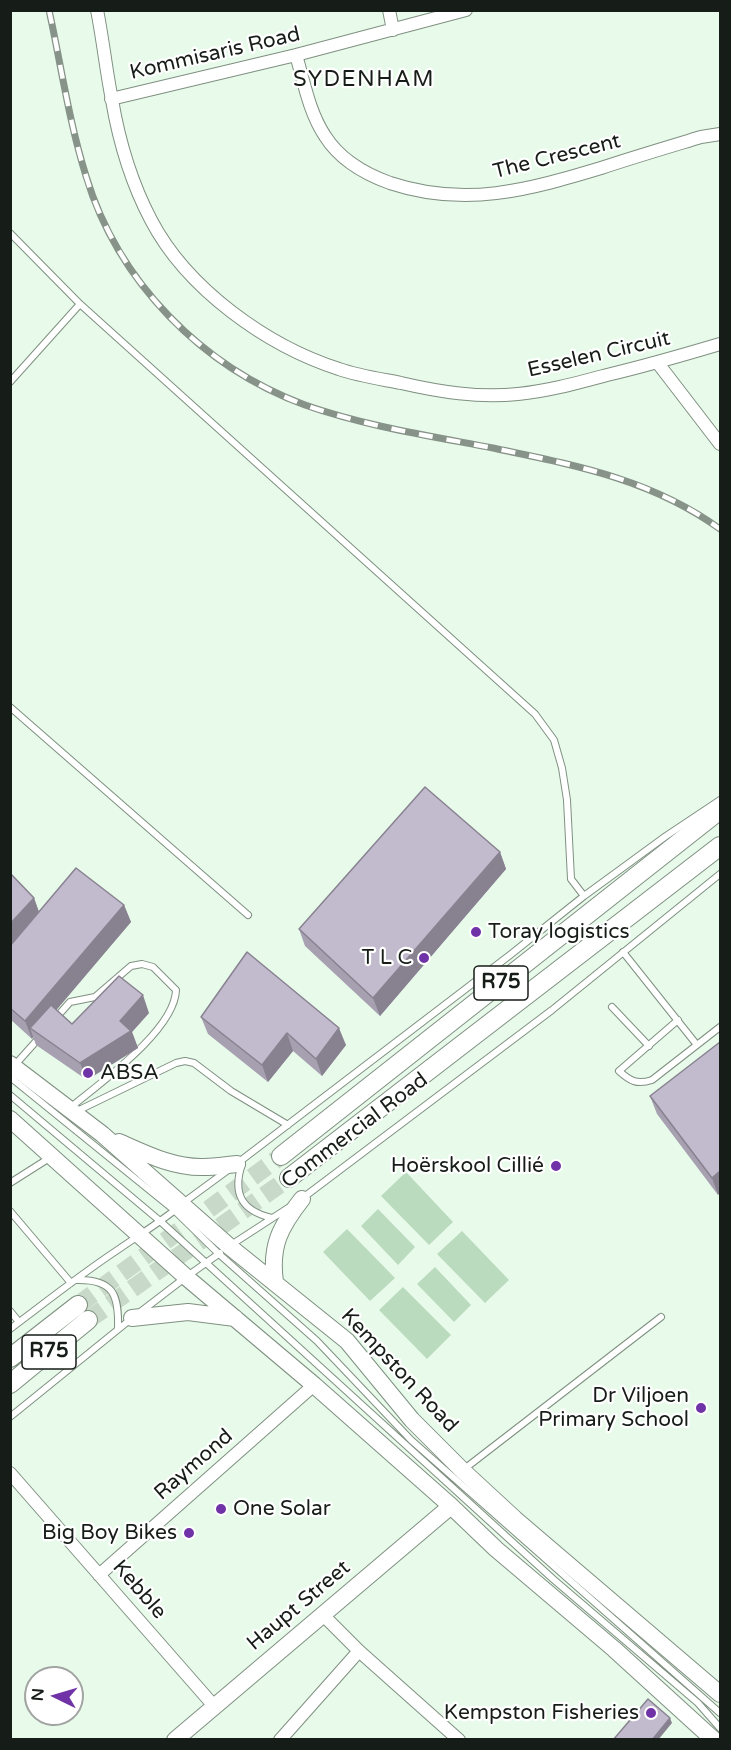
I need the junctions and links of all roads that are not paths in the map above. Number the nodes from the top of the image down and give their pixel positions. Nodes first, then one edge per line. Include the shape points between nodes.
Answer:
1 (97, 10) edge
2 (389, 10) edge
3 (466, 10) edge
4 (393, 30) junction
5 (296, 55) junction
6 (111, 99) junction
7 (720, 134) edge
8 (10, 233) edge
9 (80, 304) junction
10 (720, 344) edge
11 (657, 362) junction
12 (10, 382) edge
13 (720, 444) edge
14 (10, 707) edge
15 (720, 800) edge
16 (720, 810) edge
17 (720, 846) edge
18 (720, 874) edge
19 (584, 896) junction
20 (248, 915) dead end
21 (623, 952) junction
22 (612, 1006) dead end
23 (678, 1020) junction
24 (49, 1026) edge
25 (720, 1028) edge
26 (42, 1034) edge
27 (698, 1045) junction
28 (649, 1046) junction
29 (12, 1069) edge
30 (10, 1095) edge
31 (72, 1111) junction
32 (10, 1119) edge
33 (288, 1125) junction
34 (102, 1134) junction
35 (52, 1156) junction
36 (281, 1156) tunnel mouth
37 (240, 1161) junction
38 (289, 1178) tunnel mouth
39 (10, 1183) edge
40 (302, 1199) junction
41 (178, 1207) junction
42 (10, 1211) edge
43 (273, 1218) junction
44 (160, 1221) junction
45 (141, 1235) junction
46 (224, 1250) junction
47 (205, 1264) junction
48 (186, 1277) junction
49 (73, 1282) junction
50 (274, 1282) junction
51 (10, 1311) edge
52 (235, 1317) junction
53 (661, 1317) dead end
54 (132, 1318) junction
55 (19, 1322) junction
56 (10, 1329) edge
57 (118, 1329) junction
58 (10, 1358) edge
59 (10, 1384) edge
60 (314, 1385) junction
61 (10, 1417) edge
62 (463, 1471) junction
63 (10, 1473) edge
64 (451, 1506) junction
65 (99, 1575) junction
66 (323, 1615) junction
67 (359, 1651) junction
68 (720, 1694) edge
69 (214, 1706) junction
70 (720, 1713) edge
71 (720, 1728) edge
72 (177, 1739) edge
73 (280, 1740) edge
74 (459, 1740) edge
75 (714, 1740) edge

1 - 6 street, Esselen Circuit
2 - 4 street
3 - 4 street, Kommisaris Road
4 - 5 street, Kommisaris Road
5 - 6 street, Kommisaris Road
5 - 7 street, The Crescent via 313,114 338,152 357,169 374,177 426,192 492,195 534,187
6 - 11 street, Esselen Circuit via 136,184 151,220 172,254 237,317 303,355 340,370 442,392 481,395 552,389
8 - 9 lane
9 - 12 lane
9 - 19 lane via 535,714 554,740 562,768 571,879
10 - 11 street, Esselen Circuit
11 - 13 street
14 - 20 lane
15 - 19 lane
16 - 36 main road, Commercial Road / R75
17 - 38 main road, Commercial Road / R75
18 - 21 lane, Commercial Road
19 - 33 lane
21 - 23 lane
21 - 40 lane, Commercial Road
22 - 28 lane
23 - 27 lane
23 - 28 lane
24 - 31 lane via 70,1002 95,997 131,966 153,967 176,990 172,1008 144,1046
25 - 27 lane
26 - 29 lane
27 - 28 lane via 652,1080 629,1080 619,1071
29 - 31 main road, Kempston Road
29 - 41 lane
30 - 44 lane
31 - 33 lane via 185,1061 194,1063 231,1091
31 - 34 main road, Kempston Road
32 - 35 main road
33 - 37 lane
34 - 37 main road via 164,1161 189,1166
34 - 41 main road, Kempston Road
35 - 39 lane
35 - 45 main road
37 - 41 lane
37 - 43 lane via 241,1200 253,1211
40 - 43 lane, Commercial Road
40 - 50 main road via 286,1218 276,1241
41 - 44 lane
41 - 46 main road, Kempston Road
42 - 49 lane
43 - 46 lane, Commercial Road
44 - 45 lane
44 - 47 lane
45 - 48 main road
45 - 49 lane
46 - 47 lane, Commercial Road
46 - 50 main road, Kempston Road
46 - 70 lane via 411,1440
47 - 48 lane, Commercial Road
47 - 71 lane via 554,1579 698,1703
48 - 52 main road
48 - 54 lane, Commercial Road
49 - 55 lane
49 - 57 lane via 95,1280 109,1288 118,1308
50 - 62 main road, Kempston Road via 347,1341 412,1420
51 - 55 lane
52 - 54 main road via 188,1312
52 - 60 main road
53 - 62 lane
54 - 57 lane, Commercial Road
55 - 56 lane
57 - 61 lane, Commercial Road
58 - 59 main road, R75 via 83,1313
60 - 64 main road
60 - 65 street, Raymond
62 - 68 main road, Kempston Road
63 - 65 street, Kebble
64 - 66 main road, Haupt Street
64 - 75 main road
65 - 69 street, Kebble
66 - 67 street
66 - 69 main road, Haupt Street
67 - 73 street
67 - 74 street
69 - 72 main road, Haupt Street

